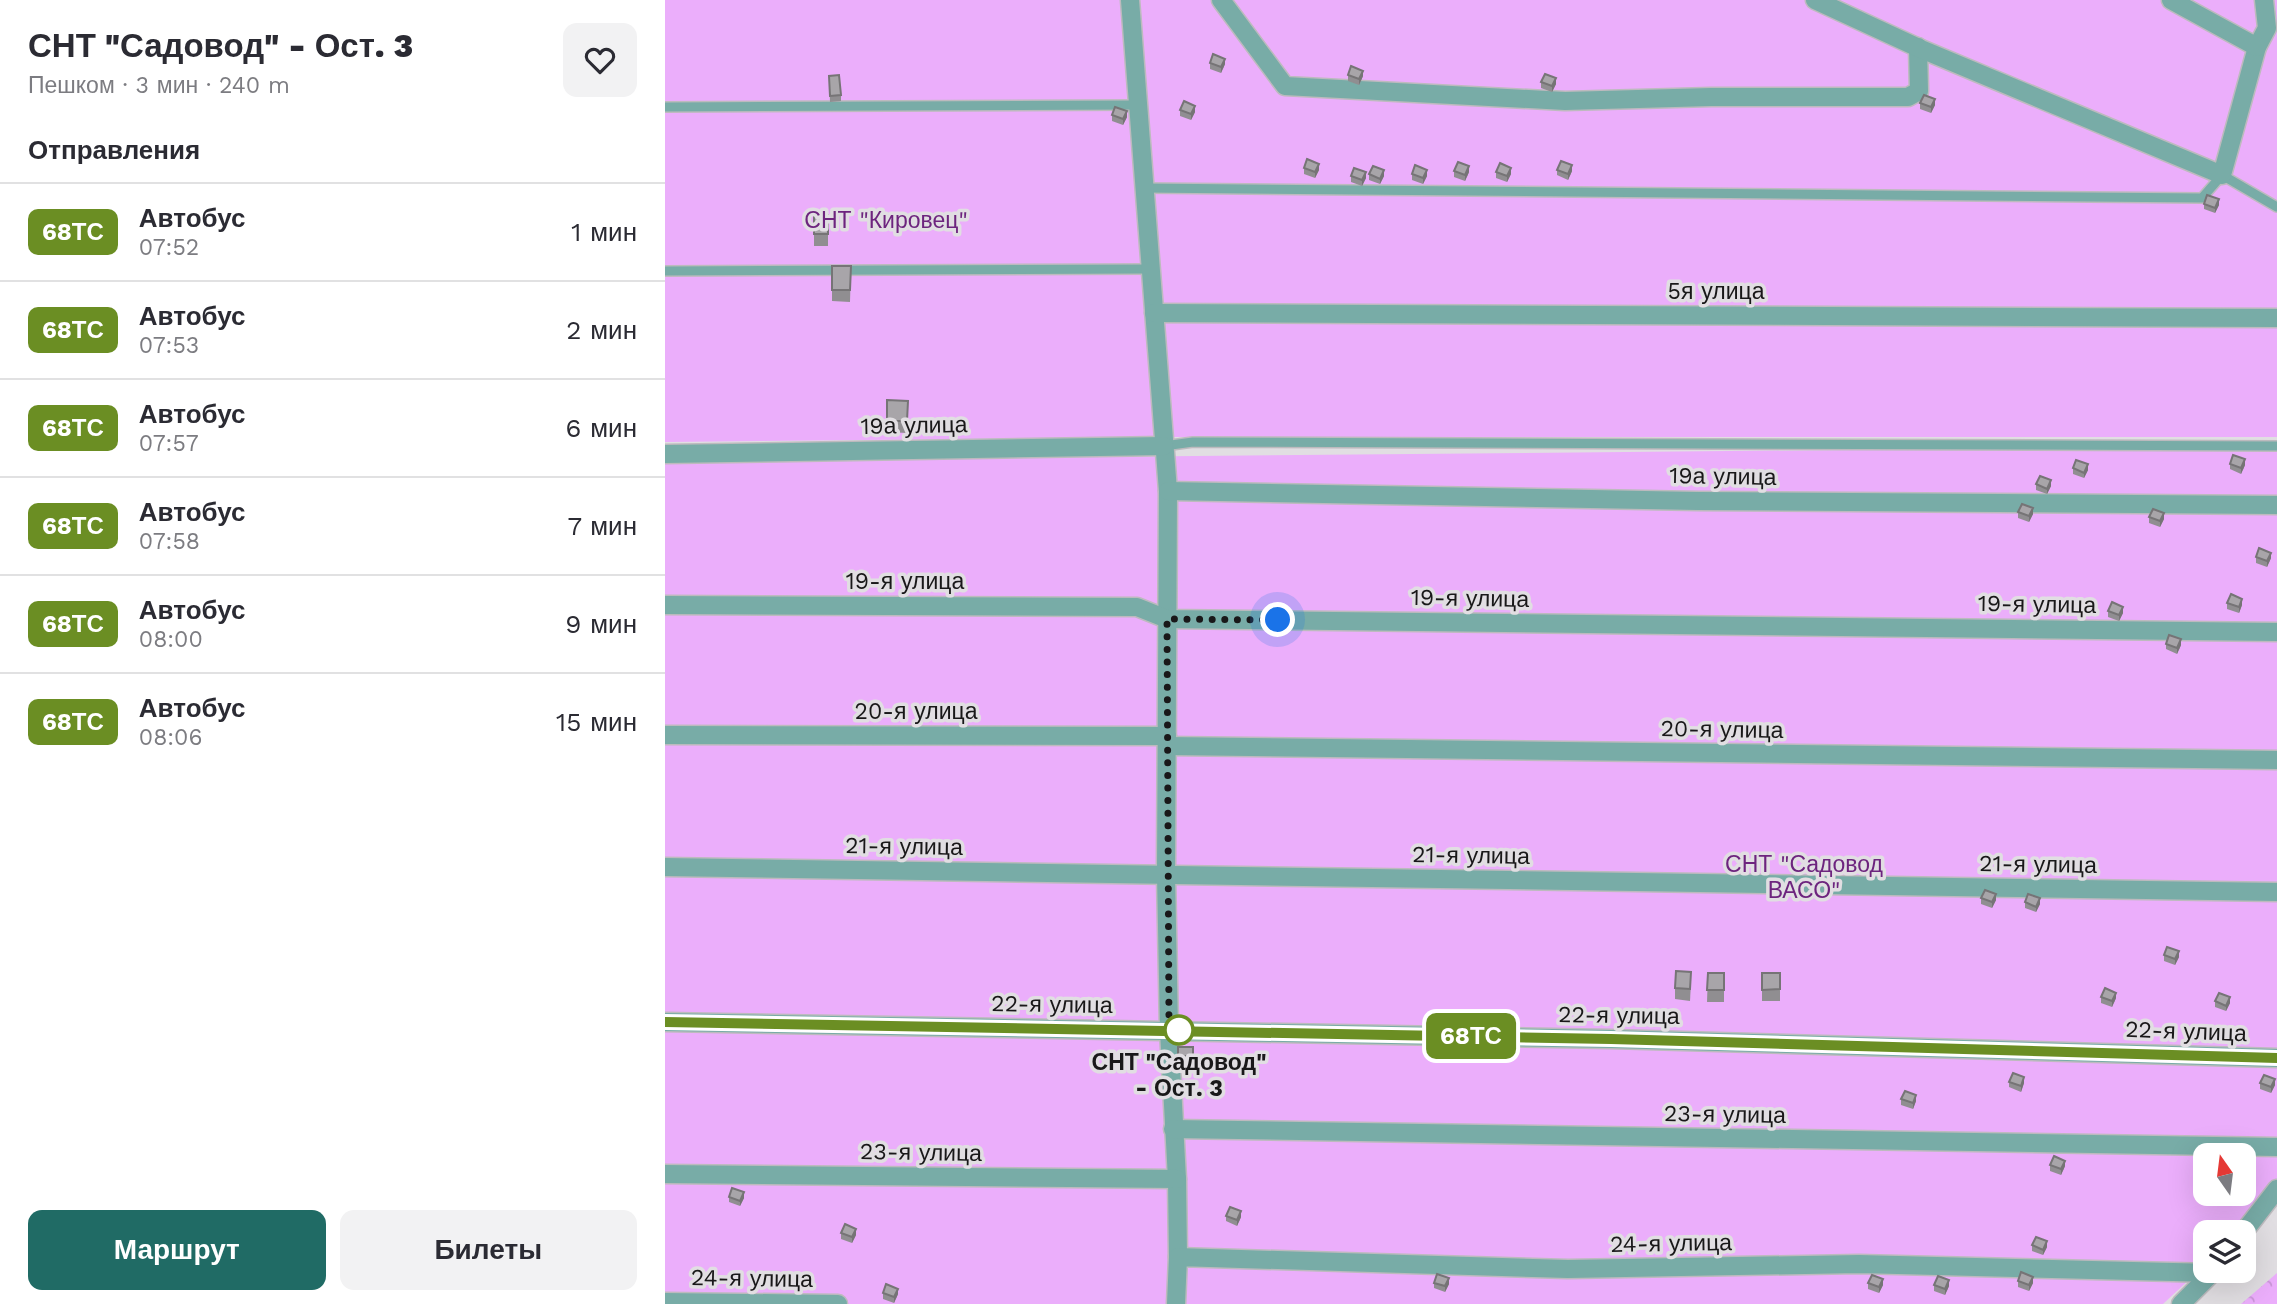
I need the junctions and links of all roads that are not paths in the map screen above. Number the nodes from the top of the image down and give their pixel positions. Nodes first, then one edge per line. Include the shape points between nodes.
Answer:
1 (1130, 0) edge
2 (1221, 0) edge
3 (1815, 0) edge
4 (2171, 0) edge
5 (2264, 0) edge
6 (2272, 31) edge
7 (1917, 47) junction
8 (2257, 47) junction
9 (1138, 105) junction
10 (665, 107) edge
11 (2222, 175) junction
12 (1144, 188) junction
13 (2277, 207) edge
14 (1151, 270) junction
15 (665, 271) edge
16 (1154, 313) junction
17 (2277, 318) edge
18 (1164, 446) junction
19 (2277, 446) edge
20 (665, 454) edge
21 (1168, 491) junction
22 (2277, 507) edge
23 (665, 605) edge
24 (1167, 619) junction
25 (2277, 632) edge
26 (665, 735) edge
27 (1167, 741) junction
28 (2277, 760) edge
29 (665, 867) edge
30 (1166, 874) junction
31 (2277, 892) edge
32 (665, 1022) edge
33 (1169, 1030) junction
34 (2277, 1059) edge
35 (1173, 1129) junction
36 (2277, 1147) edge
37 (665, 1174) edge
38 (1177, 1179) junction
39 (2277, 1189) edge
40 (2253, 1220) edge
41 (1178, 1257) junction
42 (2193, 1272) edge
43 (2203, 1283) edge
44 (665, 1302) edge
45 (838, 1304) edge
46 (1176, 1304) edge
47 (2181, 1304) edge

1 - 9 street
2 - 7 street via 1285,86 1565,101 1908,97 1919,91
3 - 7 street
4 - 8 street
5 - 6 street
6 - 8 street
7 - 11 street
8 - 11 street
9 - 10 lane
9 - 12 street
11 - 12 lane via 2201,198
11 - 13 lane
12 - 14 street
14 - 15 lane
14 - 16 street
16 - 17 street, 5я улица
16 - 18 street
18 - 19 lane via 1193,442
18 - 20 street, 19а улица
18 - 21 street
21 - 22 street, 19а улица
21 - 24 street
23 - 24 street, 19-я улица via 1137,607
24 - 25 street, 19-я улица
24 - 27 street
26 - 27 street, 20-я улица
27 - 28 street, 20-я улица
27 - 30 street
29 - 30 street, 21-я улица
30 - 31 street, 21-я улица
30 - 33 street
32 - 33 street, 22-я улица
33 - 34 street, 22-я улица
33 - 35 street
35 - 36 street, 23-я улица
35 - 38 street
37 - 38 street, 23-я улица
38 - 41 street
39 - 40 street
41 - 42 street, 24-я улица via 1568,1269 1859,1264
41 - 46 street
43 - 47 street
44 - 45 street, 24-я улица

